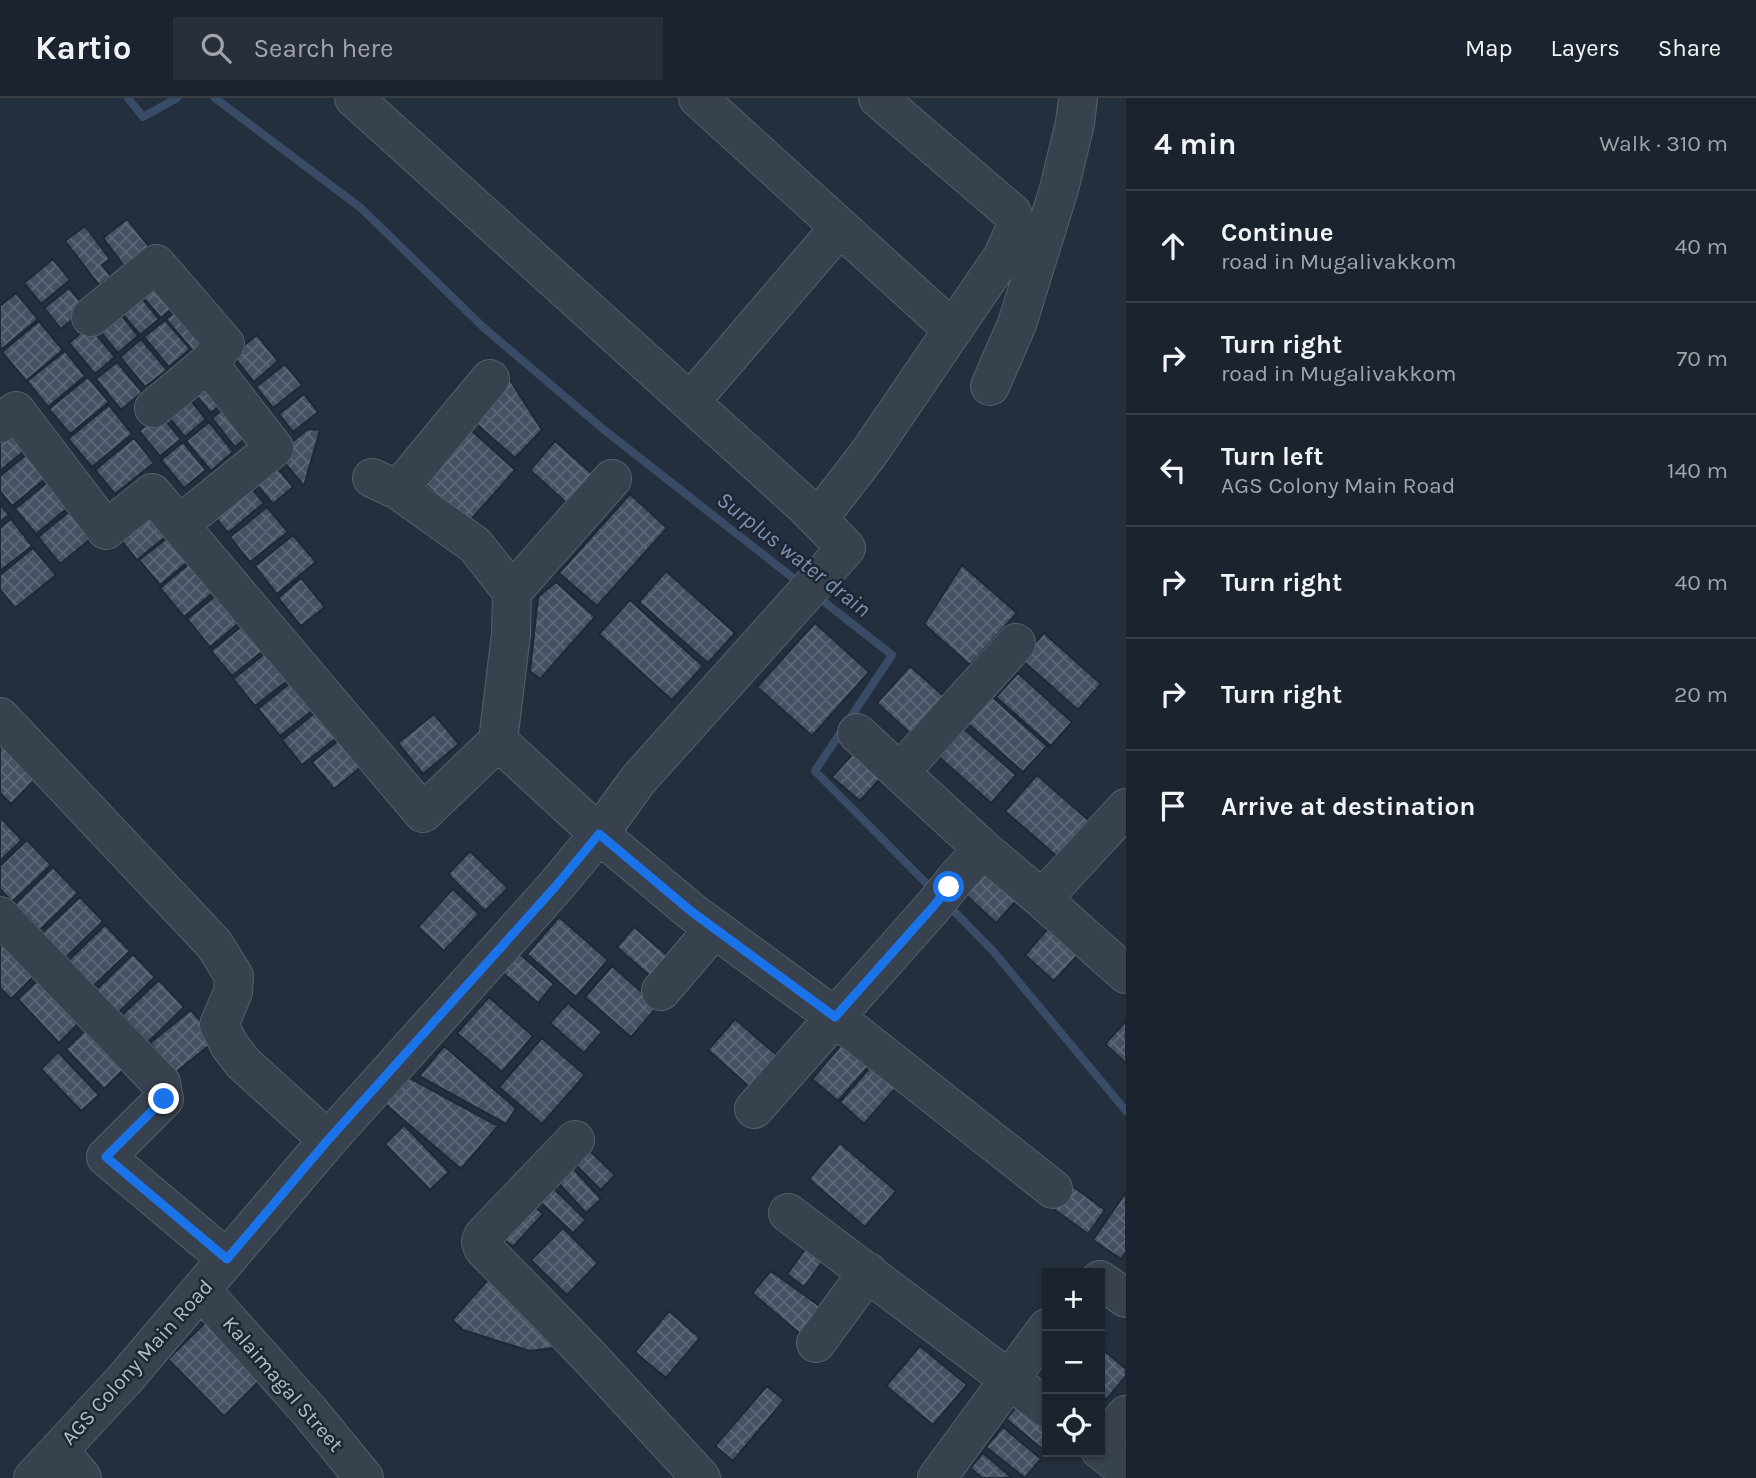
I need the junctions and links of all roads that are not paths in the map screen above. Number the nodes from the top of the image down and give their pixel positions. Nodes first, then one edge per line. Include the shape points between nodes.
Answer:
1 (698, 98) edge
2 (878, 98) edge
3 (1078, 98) edge
4 (358, 99) edge
5 (839, 227) junction
6 (92, 317) dead end
7 (953, 330) junction
8 (208, 363) junction
9 (490, 379) dead end
10 (990, 386) dead end
11 (690, 402) junction
12 (154, 408) dead end
13 (0, 423) edge
14 (612, 479) dead end
15 (818, 519) junction
16 (179, 525) junction
17 (512, 592) junction
18 (1016, 643) dead end
19 (0, 717) edge
20 (857, 733) dead end
21 (498, 741) junction
22 (900, 772) junction
23 (1126, 808) edge
24 (599, 834) junction
25 (983, 849) junction
26 (1042, 899) junction
27 (0, 916) edge
28 (714, 929) junction
29 (1126, 974) edge
30 (661, 991) dead end
31 (835, 1017) junction
32 (754, 1109) dead end
33 (328, 1140) junction
34 (575, 1140) dead end
35 (1053, 1189) dead end
36 (788, 1213) dead end
37 (227, 1259) junction
38 (868, 1272) junction
39 (1105, 1283) edge
40 (201, 1290) junction
41 (1126, 1298) edge
42 (1045, 1331) edge
43 (816, 1343) dead end
44 (1011, 1380) junction
45 (1042, 1404) edge
46 (1126, 1415) edge
47 (1105, 1442) edge
48 (1105, 1453) edge
49 (70, 1464) edge
50 (1126, 1469) edge
51 (33, 1478) edge
52 (364, 1478) edge
53 (701, 1478) edge
54 (937, 1478) edge

1 - 5 street
2 - 7 street via 1012,214 1016,227 1003,256
3 - 10 street via 1059,189 1017,324
4 - 11 street
5 - 7 street
5 - 11 street
6 - 8 street via 156,264 225,344
7 - 15 street
8 - 12 street
8 - 16 street via 274,448
9 - 17 street via 385,484 475,545
11 - 15 street
13 - 16 street via 16,411 107,530 152,493
14 - 17 street
15 - 24 street, AGS Colony Main Road via 846,548 638,780
16 - 21 street via 423,813
17 - 21 street
18 - 22 street
19 - 33 street via 214,944 234,976 233,992 219,1025 230,1046
20 - 22 street
21 - 24 street
22 - 25 street
23 - 26 street
24 - 28 street
24 - 33 street, AGS Colony Main Road
25 - 26 street
25 - 31 street
26 - 29 street
27 - 37 street via 161,1083 164,1099 106,1157
28 - 30 street
28 - 31 street
31 - 32 street
31 - 35 street
33 - 37 street, AGS Colony Main Road
34 - 53 street via 484,1236 483,1248
36 - 38 street
37 - 40 street, AGS Colony Main Road
38 - 43 street
38 - 44 street
39 - 41 street
40 - 49 street, AGS Colony Main Road via 124,1380
40 - 52 street, Kalaimagal Street
42 - 44 street
44 - 45 street
44 - 54 street
46 - 47 street
48 - 50 street
49 - 51 street, AGS Colony Main Road

